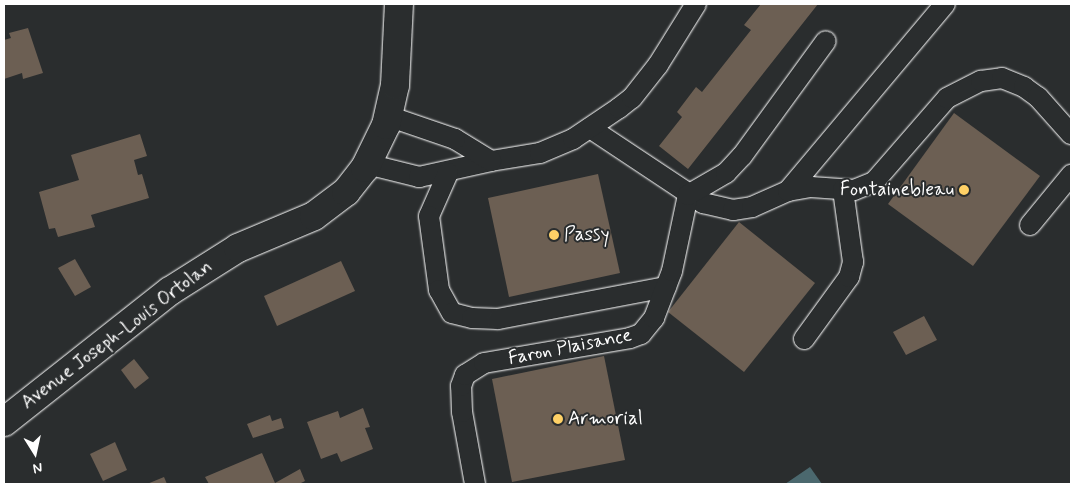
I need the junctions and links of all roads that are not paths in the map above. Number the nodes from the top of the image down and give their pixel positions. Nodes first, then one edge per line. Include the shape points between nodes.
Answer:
1 (399, 4) edge
2 (696, 4) edge
3 (945, 4) edge
4 (826, 41) dead end
5 (388, 116) junction
6 (590, 128) junction
7 (1071, 134) edge
8 (491, 161) junction
9 (367, 164) junction
10 (448, 173) junction
11 (1071, 175) edge
12 (843, 190) junction
13 (788, 191) junction
14 (688, 195) junction
15 (1030, 225) dead end
16 (666, 287) junction
17 (804, 338) dead end
18 (4, 422) edge
19 (476, 484) edge

1 - 5 street, Avenue Joseph-Louis Ortolan via 395,85
2 - 6 lane via 658,65 632,98
3 - 13 lane
4 - 14 lane via 726,174
5 - 8 lane via 455,139
5 - 9 street, Avenue Joseph-Louis Ortolan
6 - 8 lane via 540,152
6 - 14 lane
7 - 12 lane via 1024,87 1002,78 981,81 947,98 874,182 854,190
8 - 10 lane
9 - 10 lane via 418,177
9 - 18 street, Avenue Joseph-Louis Ortolan via 346,192 324,210 238,248 177,286
10 - 16 lane via 429,216 438,290 452,313 498,319
11 - 15 lane
12 - 13 lane via 811,187
12 - 17 lane via 853,262 849,277
13 - 14 lane via 752,208 732,210 713,207
14 - 16 lane, Faron Plaisance via 679,250
16 - 19 lane, Faron Plaisance via 654,318 636,336 484,363 468,371 461,396

